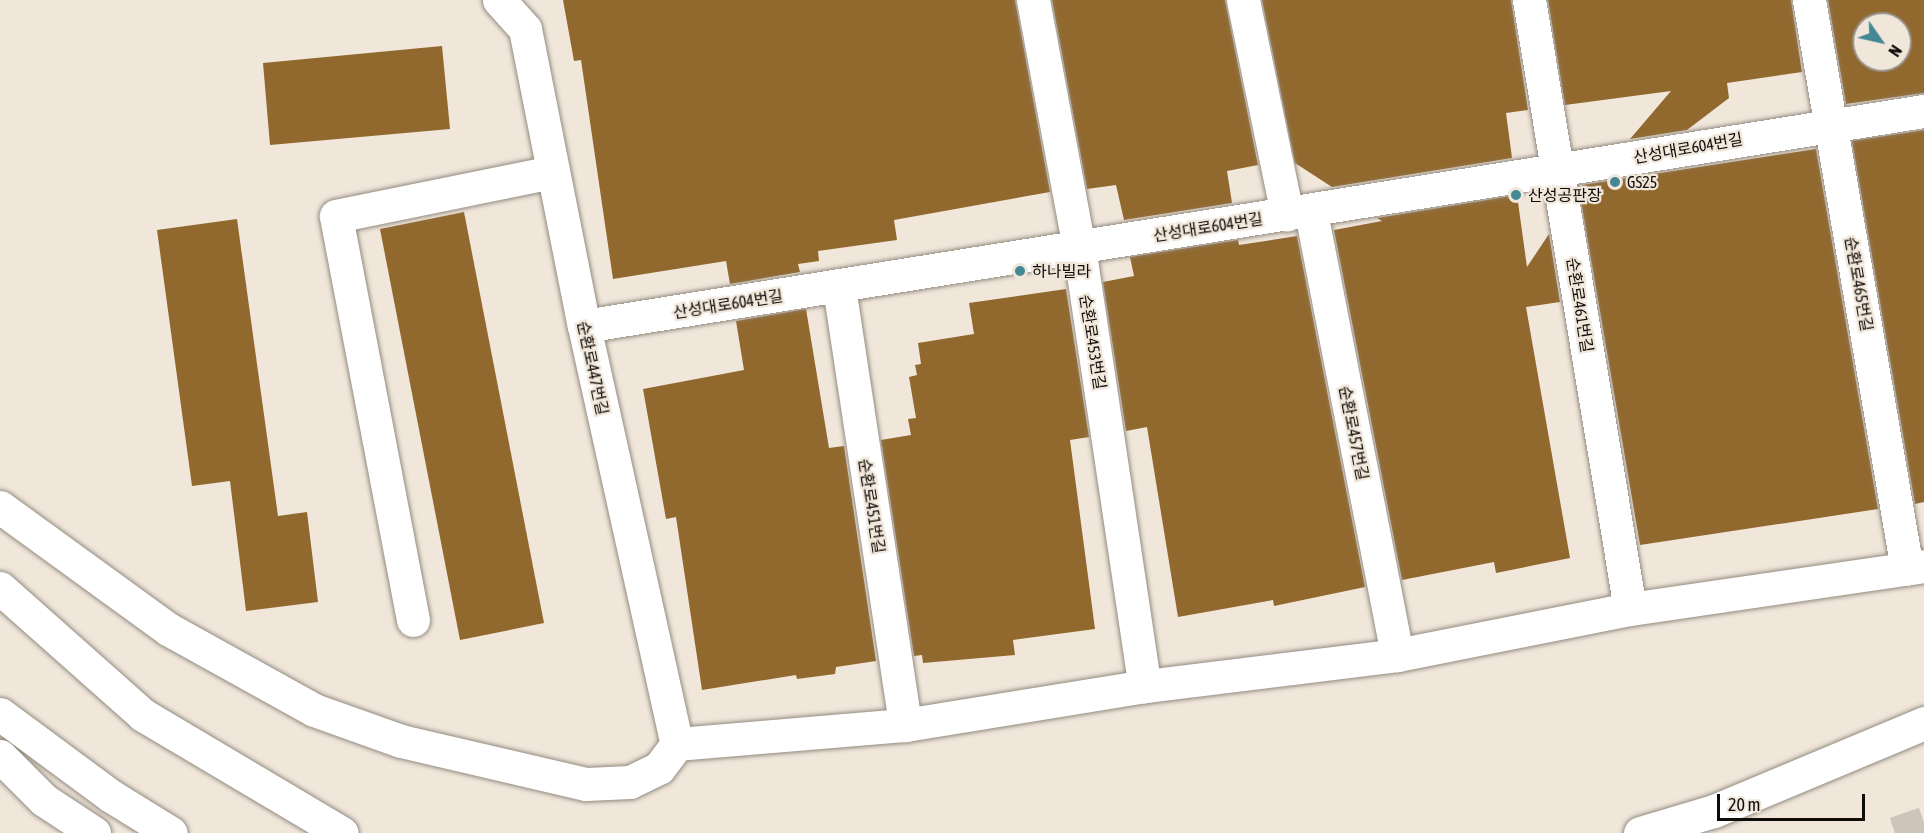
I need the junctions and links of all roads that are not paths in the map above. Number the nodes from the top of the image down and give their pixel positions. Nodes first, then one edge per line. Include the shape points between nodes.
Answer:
1 (500, 0) edge
2 (1033, 0) edge
3 (1244, 0) edge
4 (1529, 0) edge
5 (1809, 0) edge
6 (1924, 111) edge
7 (1832, 123) junction
8 (1557, 170) junction
9 (553, 172) junction
10 (1299, 213) junction
11 (1079, 247) junction
12 (839, 287) junction
13 (584, 326) junction
14 (0, 507) edge
15 (1915, 568) edge
16 (0, 588) edge
17 (1630, 609) junction
18 (413, 620) dead end
19 (1397, 654) junction
20 (1145, 686) junction
21 (0, 714) edge
22 (1924, 723) edge
23 (905, 725) junction
24 (677, 744) junction
25 (0, 756) edge
26 (94, 833) edge
27 (171, 833) edge
28 (342, 833) edge
29 (1640, 833) edge

1 - 9 street, 순환로447번길 via 525,28
2 - 11 street, 순환로453번길
3 - 10 street, 순환로457번길
4 - 8 street, 순환로461번길
5 - 7 street, 순환로465번길
6 - 7 street, 산성대로604번길
7 - 8 street, 산성대로604번길
7 - 15 street, 순환로465번길
8 - 10 street, 산성대로604번길
8 - 17 street, 순환로461번길
9 - 13 street, 순환로447번길
9 - 18 street via 336,216
10 - 11 street, 산성대로604번길
10 - 19 street, 순환로457번길
11 - 12 street, 산성대로604번길
11 - 20 street, 순환로453번길
12 - 13 street, 산성대로604번길
12 - 23 street, 순환로451번길
13 - 24 street, 순환로447번길
14 - 24 street via 168,629 314,711 401,741 586,783 630,782 659,768
15 - 17 street
16 - 28 street via 143,715
17 - 19 street
19 - 20 street
20 - 23 street
21 - 27 street via 111,796
22 - 29 street via 1714,811
23 - 24 street
25 - 26 street via 44,800

